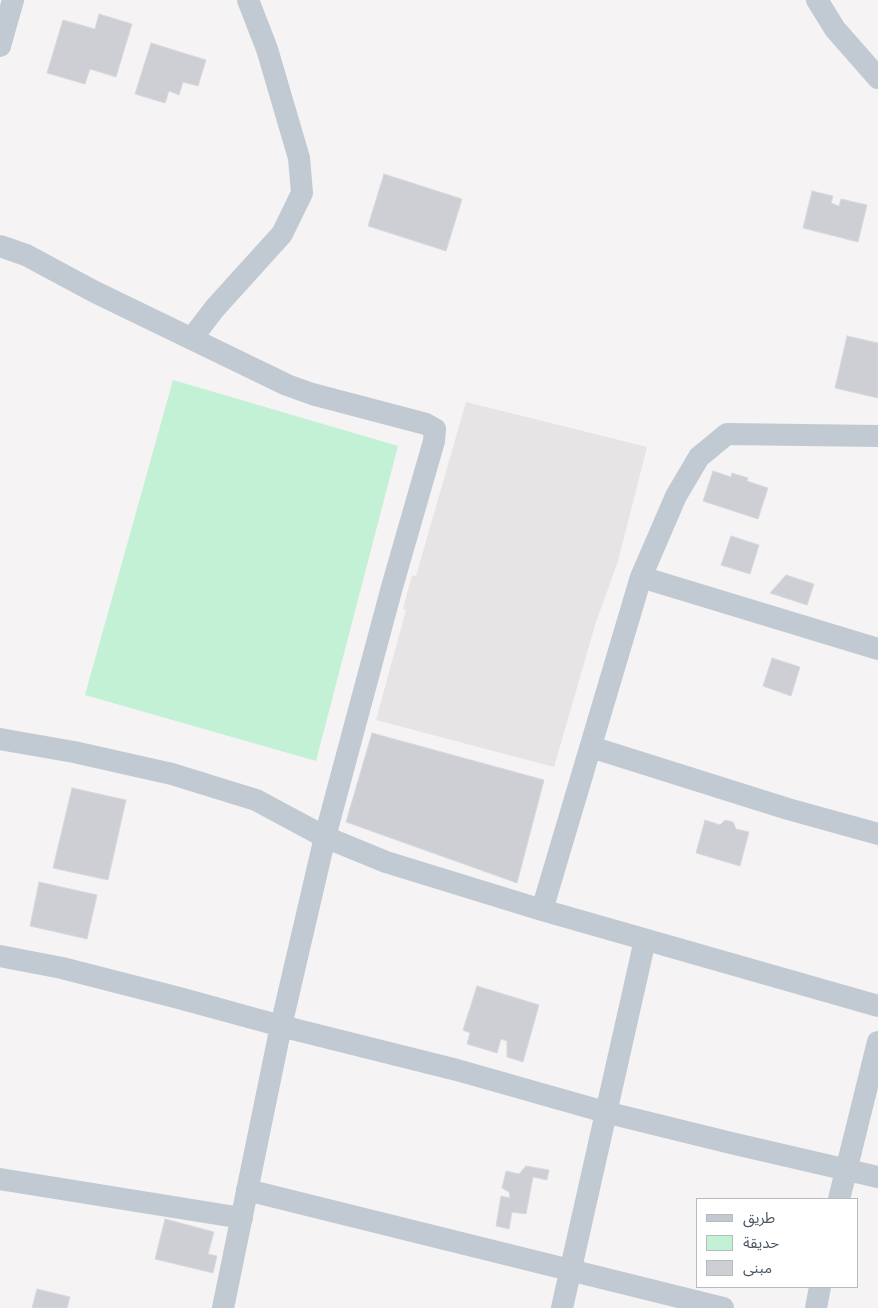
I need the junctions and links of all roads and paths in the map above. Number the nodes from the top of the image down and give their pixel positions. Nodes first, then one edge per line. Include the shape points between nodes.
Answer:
1 (13, 0) edge
2 (248, 0) edge
3 (817, 0) edge
4 (0, 46) edge
5 (878, 78) edge
6 (0, 246) edge
7 (192, 338) junction
8 (878, 436) edge
9 (641, 577) junction
10 (878, 649) edge
11 (0, 739) edge
12 (591, 747) junction
13 (878, 834) edge
14 (325, 837) junction
15 (542, 910) junction
16 (645, 940) junction
17 (0, 956) edge
18 (878, 1006) edge
19 (281, 1026) junction
20 (878, 1042) edge
21 (605, 1112) junction
22 (845, 1169) junction
23 (878, 1177) edge
24 (0, 1179) edge
25 (247, 1190) junction
26 (839, 1198) edge
27 (242, 1218) junction
28 (570, 1269) junction
29 (820, 1288) edge
30 (223, 1308) edge
31 (562, 1308) edge
32 (723, 1308) edge
33 (816, 1308) edge

1 - 4 street
2 - 7 street via 267,49 299,158 302,193 282,234
3 - 5 street via 835,29
6 - 7 street via 26,255
7 - 14 street via 287,385 434,429 434,441
8 - 9 street via 727,434 699,458 676,496
9 - 10 street
9 - 12 street
11 - 14 street via 172,774 256,800
12 - 13 street
12 - 15 street
14 - 15 street via 386,862
14 - 19 street
15 - 16 street
16 - 18 street
16 - 21 street
17 - 19 street via 89,975
19 - 21 street
19 - 25 street
20 - 22 street
21 - 22 street
21 - 28 street
22 - 23 street
22 - 26 street
24 - 27 street
25 - 27 street
25 - 28 street
27 - 30 street
28 - 31 street
28 - 32 street
29 - 33 street

